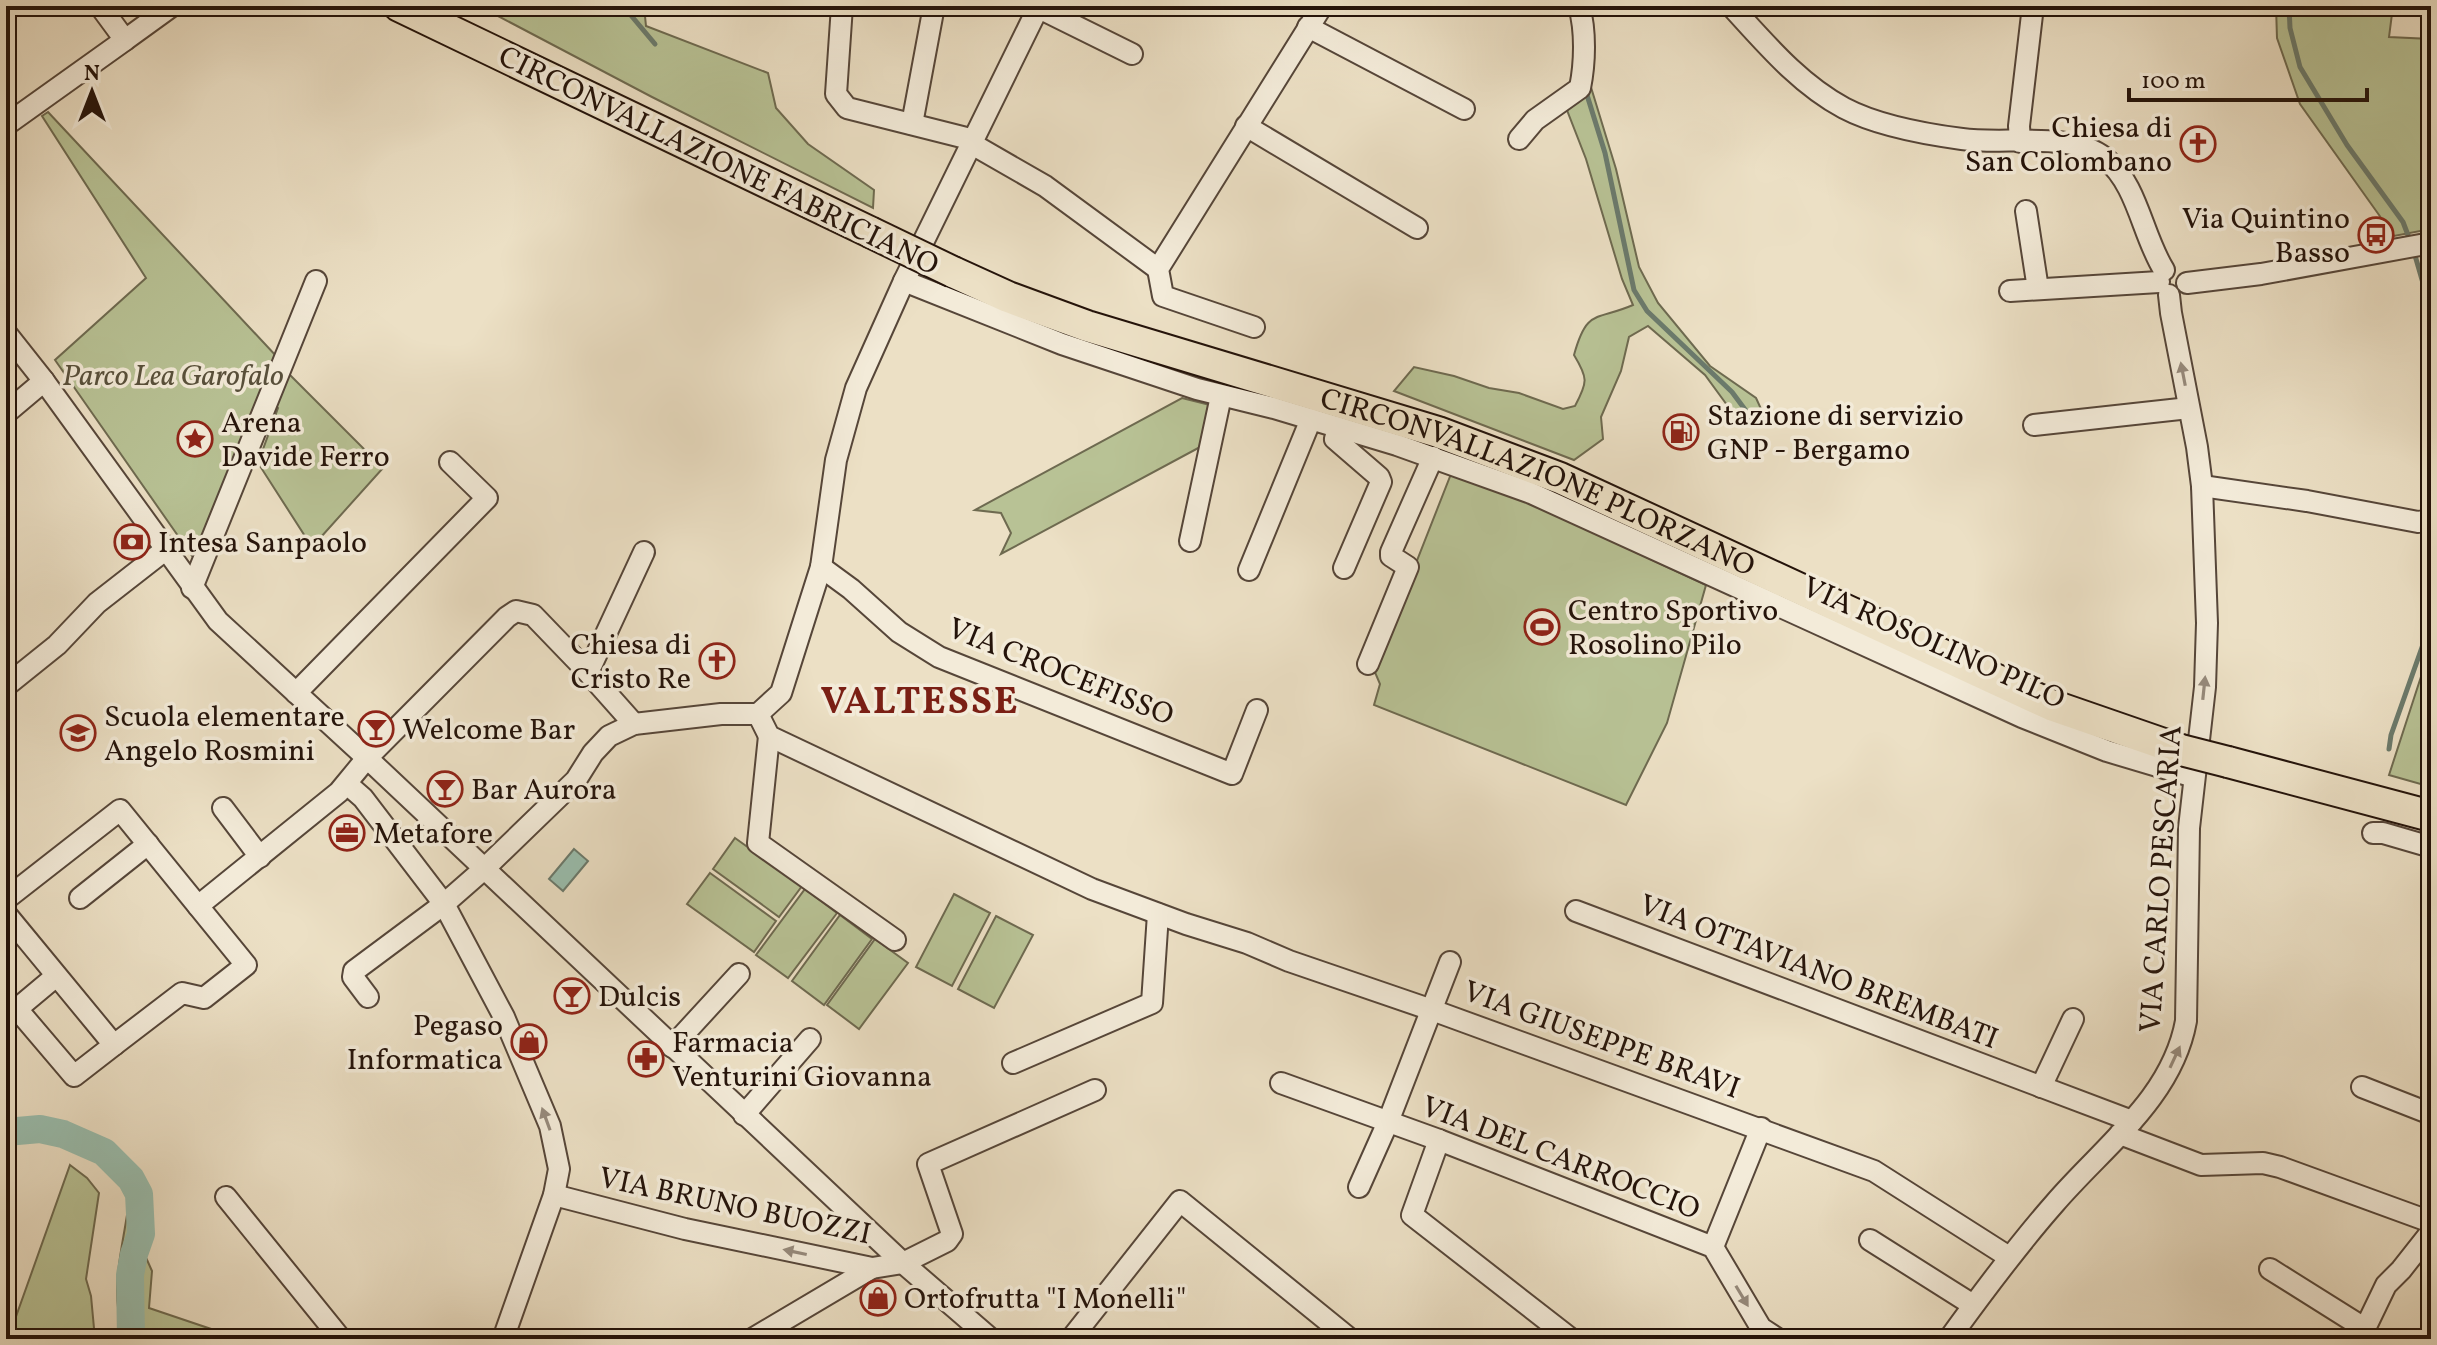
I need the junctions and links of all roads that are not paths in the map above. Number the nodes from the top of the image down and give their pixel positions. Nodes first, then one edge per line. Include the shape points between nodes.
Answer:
1 (100, 6) edge
2 (172, 6) edge
3 (399, 6) edge
4 (436, 6) edge
5 (842, 6) edge
6 (934, 6) edge
7 (1322, 6) edge
8 (1579, 6) edge
9 (1731, 6) edge
10 (2033, 6) edge
11 (1039, 7) edge
12 (1308, 27) junction
13 (125, 40) junction
14 (1132, 54) dead end
15 (1464, 109) dead end
16 (912, 124) junction
17 (6, 125) edge
18 (1246, 126) junction
19 (1519, 139) dead end
20 (973, 142) junction
21 (2020, 142) junction
22 (2026, 211) dead end
23 (873, 225) junction
24 (1417, 228) dead end
25 (2428, 244) edge
26 (955, 264) joint
27 (1158, 269) junction
28 (316, 281) dead end
29 (904, 281) junction
30 (2164, 282) junction
31 (2038, 289) junction
32 (2010, 291) dead end
33 (1254, 327) dead end
34 (6, 333) edge
35 (44, 381) junction
36 (1221, 396) junction
37 (2189, 408) junction
38 (6, 413) edge
39 (1311, 419) junction
40 (2034, 425) dead end
41 (1338, 428) junction
42 (1433, 457) junction
43 (450, 462) dead end
44 (2202, 486) junction
45 (2431, 520) edge
46 (1190, 541) dead end
47 (165, 550) junction
48 (644, 552) dead end
49 (821, 567) junction
50 (1344, 568) dead end
51 (1249, 570) dead end
52 (192, 588) junction
53 (1368, 664) dead end
54 (586, 670) junction
55 (6, 686) edge
56 (296, 693) junction
57 (1257, 710) dead end
58 (758, 714) junction
59 (634, 724) junction
60 (769, 736) junction
61 (2230, 754) junction
62 (367, 758) junction
63 (384, 774) junction
64 (2194, 777) junction
65 (355, 791) junction
66 (2431, 800) edge
67 (223, 808) dead end
68 (2431, 816) edge
69 (2373, 833) dead end
70 (148, 844) junction
71 (2431, 847) edge
72 (260, 857) junction
73 (484, 869) junction
74 (80, 898) dead end
75 (6, 899) edge
76 (444, 904) junction
77 (198, 906) junction
78 (1576, 911) dead end
79 (6, 914) edge
80 (1158, 914) junction
81 (895, 940) dead end
82 (1450, 962) dead end
83 (739, 974) dead end
84 (55, 977) junction
85 (368, 997) dead end
86 (1432, 1010) junction
87 (12, 1013) edge
88 (2073, 1019) dead end
89 (810, 1039) dead end
90 (114, 1045) junction
91 (672, 1047) junction
92 (1013, 1063) dead end
93 (1281, 1083) dead end
94 (2041, 1087) junction
95 (2362, 1087) dead end
96 (1095, 1090) dead end
97 (2431, 1114) edge
98 (744, 1115) junction
99 (1388, 1122) junction
100 (1761, 1128) junction
101 (2126, 1128) junction
102 (1439, 1140) junction
103 (1359, 1187) dead end
104 (554, 1195) junction
105 (226, 1197) dead end
106 (2431, 1222) edge
107 (2431, 1232) edge
108 (1870, 1240) dead end
109 (1713, 1247) junction
110 (2009, 1257) junction
111 (903, 1263) junction
112 (872, 1268) junction
113 (2270, 1269) dead end
114 (1973, 1305) junction
115 (2362, 1334) edge
116 (341, 1339) edge
117 (503, 1339) edge
118 (752, 1339) edge
119 (991, 1339) edge
120 (1071, 1339) edge
121 (1350, 1339) edge
122 (1571, 1339) edge
123 (1778, 1339) edge
124 (1949, 1339) edge

1 - 13 street
2 - 13 street
3 - 23 highway, CIRCONVALLAZIONE FABRICIANO
4 - 23 highway, CIRCONVALLAZIONE FABRICIANO
5 - 16 street via 836,94 847,108
6 - 16 street
7 - 12 street
8 - 19 street via 1580,88 1535,120
9 - 21 street, VIA CARLO PESCARIA via 1781,60 1845,109 1942,136
10 - 21 street
11 - 14 street
11 - 20 street
12 - 15 street
12 - 18 street
13 - 17 street
16 - 20 street
18 - 24 street
18 - 27 street
20 - 27 street via 1045,186
20 - 29 street
21 - 30 street, VIA CARLO PESCARIA via 2069,143 2112,164 2123,178
22 - 31 street
23 - 26 highway, CIRCONVALLAZIONE FABRICIANO
25 - 30 street via 2187,283 2186,275 2172,267
26 - 61 highway, CIRCONVALLAZIONE PLORZANO, bridge via 1506,439 2063,693 2182,742
27 - 33 street via 1163,296
28 - 52 street
29 - 36 street, VIA ROSOLINO PILO via 1062,344
29 - 49 street via 856,388 836,460
30 - 31 street
37 -> 30 street, VIA CARLO PESCARIA
31 - 32 street
34 - 35 street
35 - 38 street
35 - 47 street
36 - 39 street, VIA ROSOLINO PILO
36 - 46 street
37 - 40 street
37 - 44 street, VIA CARLO PESCARIA
39 - 41 street, VIA ROSOLINO PILO
39 - 51 street
41 - 42 street, VIA ROSOLINO PILO
41 - 50 street via 1335,439 1381,482
42 - 53 street via 1391,552 1408,567
42 - 64 street, VIA ROSOLINO PILO via 1583,516 2022,717 2107,751
43 - 56 street via 487,498
44 - 45 street
64 -> 44 street, VIA CARLO PESCARIA via 2207,666
47 - 52 street
47 - 55 street
48 - 54 street
49 - 57 street, VIA CROCEFISSO via 899,632 939,657 1232,774
49 - 58 street via 781,693
52 - 56 street via 218,621
54 - 59 street
54 - 62 street via 533,615 516,611
56 - 62 street
58 - 59 street
58 - 60 street
59 - 73 street via 609,736 576,780
60 - 80 street, VIA GIUSEPPE BRAVI via 1092,889
60 - 81 street via 758,843
61 - 66 highway, CIRCONVALLAZIONE PLORZANO
61 - 68 highway, CIRCONVALLAZIONE PLORZANO
62 - 63 street
62 - 65 street
63 - 65 street
63 - 73 street
101 -> 64 street, VIA CARLO PESCARIA via 2162,1084 2186,1021
65 - 72 street
65 - 76 street
67 - 72 street
69 - 71 street
70 - 74 street
70 - 75 street via 120,810
70 - 77 street
72 - 77 street
73 - 76 street
73 - 91 street
76 - 85 street via 354,971
104 -> 76 street via 559,1169 550,1126 504,1017
77 - 90 street via 246,965 204,998 182,993
78 - 94 street, VIA OTTAVIANO BREMBATI
79 - 84 street
80 - 86 street, VIA GIUSEPPE BRAVI
80 - 92 street via 1152,1003
82 - 86 street
83 - 91 street
84 - 87 street
84 - 90 street
86 - 99 street
86 - 100 street, VIA GIUSEPPE BRAVI
87 - 90 street via 74,1076
88 - 94 street
89 - 98 street
91 - 98 street
93 - 99 street, VIA DEL CARROCCIO
94 - 101 street, VIA OTTAVIANO BREMBATI
95 - 97 street
96 - 111 street, VIA BRUNO BUOZZI via 982,1151 928,1164 952,1234
98 - 111 street
99 - 102 street, VIA DEL CARROCCIO
99 - 103 street
100 - 109 street
100 - 110 street, VIA GIUSEPPE BRAVI via 1874,1171
101 - 106 street, VIA OTTAVIANO BREMBATI via 2201,1165 2280,1167
101 - 110 street, VIA CARLO PESCARIA
102 - 109 street, VIA DEL CARROCCIO
102 - 122 street via 1412,1215
112 -> 104 street, VIA BRUNO BUOZZI
104 - 117 street
105 - 116 street
107 - 115 street via 2386,1285
108 - 114 street
109 -> 123 street, VIA DEL CARROCCIO via 1761,1328
110 - 114 street, VIA CARLO PESCARIA
111 - 112 street, VIA BRUNO BUOZZI
111 - 119 street
112 - 118 street
113 - 115 street
114 - 124 street, VIA CARLO PESCARIA
120 - 121 street via 1180,1201

